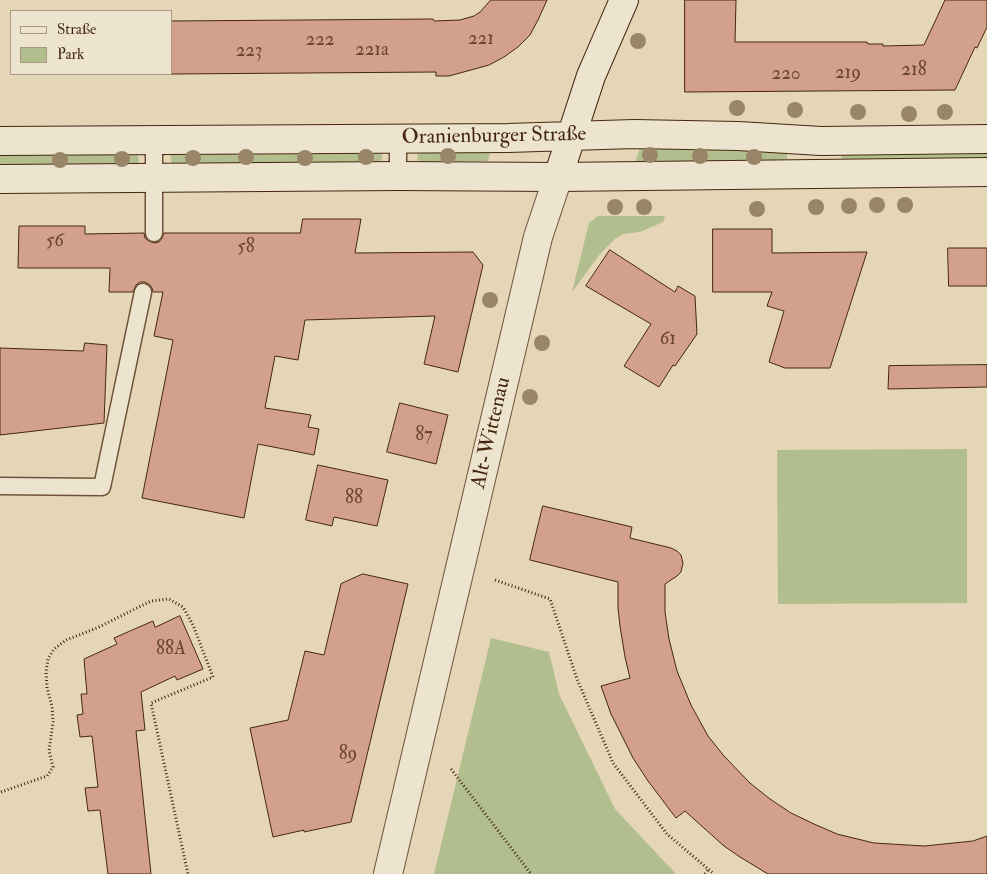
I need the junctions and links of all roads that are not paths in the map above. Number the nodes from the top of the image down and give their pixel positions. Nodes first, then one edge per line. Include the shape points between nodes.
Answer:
1 (624, 0) edge
2 (572, 136) junction
3 (398, 139) junction
4 (987, 139) edge
5 (154, 140) junction
6 (0, 141) edge
7 (821, 141) junction
8 (987, 172) edge
9 (822, 174) junction
10 (398, 176) junction
11 (558, 177) junction
12 (154, 178) junction
13 (0, 179) edge
14 (154, 233) dead end
15 (143, 292) dead end
16 (0, 486) edge
17 (388, 874) edge

1 - 2 main road, Alt-Wittenau via 591,76
2 - 3 main road, Oranienburger Straße
2 - 7 main road, Oranienburger Straße via 694,135
2 - 11 main road, Alt-Wittenau
3 - 5 main road, Oranienburger Straße
3 - 10 lane
4 - 7 main road, Oranienburger Straße
5 - 6 main road, Oranienburger Straße
5 - 12 lane
7 - 9 main road
8 - 9 main road, Oranienburger Straße
9 - 11 main road, Oranienburger Straße
10 - 11 main road, Oranienburger Straße
10 - 12 main road, Oranienburger Straße
11 - 17 main road, Alt-Wittenau via 538,237
12 - 13 main road, Oranienburger Straße
12 - 14 lane
15 - 16 lane via 102,487

